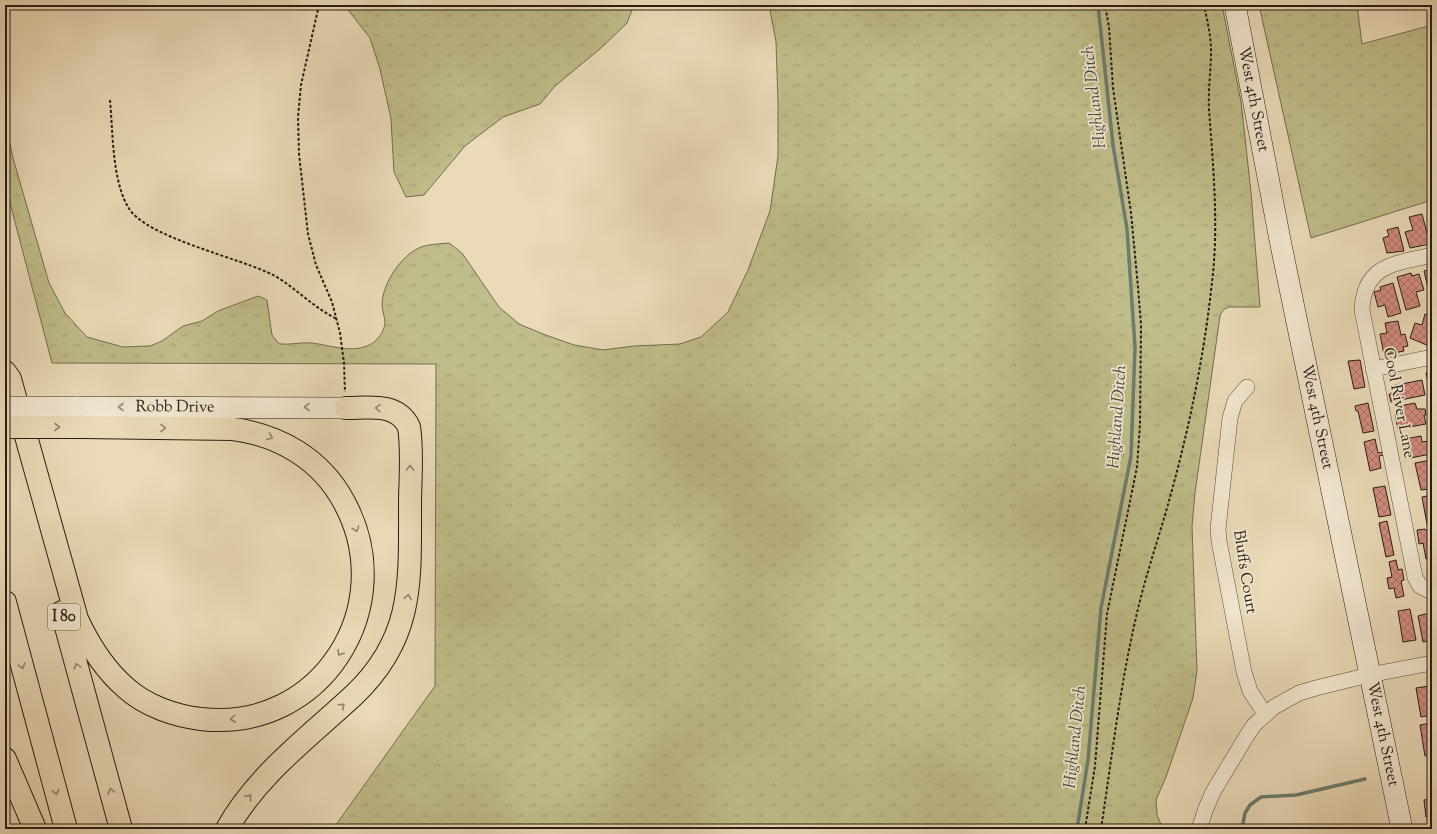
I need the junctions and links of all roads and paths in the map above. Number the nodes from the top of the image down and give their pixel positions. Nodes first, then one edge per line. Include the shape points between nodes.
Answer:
1 (319, 5) edge
2 (1105, 5) edge
3 (1204, 5) edge
4 (1235, 5) edge
5 (110, 100) dead end
6 (1432, 255) edge
7 (337, 319) junction
8 (1432, 357) edge
9 (1373, 369) junction
10 (5, 372) edge
11 (1247, 387) dead end
12 (5, 406) edge
13 (346, 408) junction
14 (79, 417) junction
15 (5, 427) edge
16 (1432, 592) edge
17 (5, 602) edge
18 (1432, 664) edge
19 (1369, 675) junction
20 (1265, 714) junction
21 (5, 758) edge
22 (35, 829) edge
23 (66, 829) edge
24 (121, 829) edge
25 (227, 829) edge
26 (1085, 829) edge
27 (1101, 829) edge
28 (1199, 829) edge
29 (1402, 829) edge

1 - 7 path via 301,85 298,117 299,154 308,234 316,265
2 - 26 path via 1138,288 1141,332 1140,424 1137,467 1107,614 1094,766
3 - 27 path via 1211,51 1208,95 1215,228 1212,282 1189,422 1144,584 1130,648 1115,724
4 - 19 main road, West 4th Street
5 - 7 path via 117,174 129,209 148,225 169,236 274,276 320,310
6 - 9 street, Cool River Lane via 1390,266 1371,277 1362,310
7 - 13 path via 344,363
8 - 9 street
9 - 16 street, Cool River Lane via 1415,577 1420,586
14 -> 10 highway via 252,432 293,449 327,476 340,493 358,533 364,575 357,618 349,638 325,674 290,701 250,717 229,720 186,717 165,711 127,690 88,643 77,619 10,379
11 - 20 street, Bluffs Court via 1235,401 1230,418 1218,528 1244,672 1250,691
12 - 14 main road, Robb Drive, bridge
24 -> 12 highway, I 80
13 -> 14 main road, Robb Drive
25 -> 13 highway via 244,802 272,770 372,676 389,652 405,612 410,569 409,427 401,415 389,409
15 -> 14 highway, bridge
17 -> 23 highway
18 - 19 street
19 - 20 street via 1299,693
19 - 29 main road, West 4th Street
20 - 28 street via 1246,737 1213,792
21 - 22 highway

